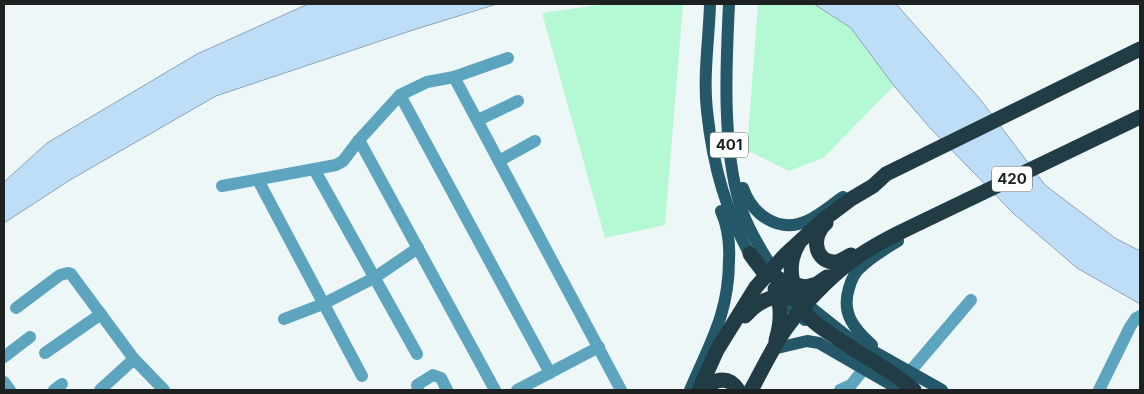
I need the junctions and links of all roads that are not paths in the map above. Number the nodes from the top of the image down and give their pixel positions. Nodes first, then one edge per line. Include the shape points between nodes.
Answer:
1 (710, 4) edge
2 (729, 8) edge
3 (1140, 49) edge
4 (728, 52) junction
5 (508, 58) dead end
6 (454, 77) junction
7 (400, 95) junction
8 (518, 101) dead end
9 (707, 110) junction
10 (1140, 117) edge
11 (478, 120) junction
12 (359, 140) junction
13 (535, 141) dead end
14 (499, 161) junction
15 (314, 168) junction
16 (886, 174) junction
17 (258, 180) junction
18 (222, 186) dead end
19 (856, 196) junction
20 (924, 222) junction
21 (801, 239) junction
22 (418, 248) junction
23 (750, 254) joint
24 (853, 254) junction
25 (374, 278) junction
26 (787, 289) junction
27 (778, 297) junction
28 (971, 300) dead end
29 (323, 304) junction
30 (16, 308) dead end
31 (101, 314) junction
32 (1140, 316) edge
33 (284, 319) dead end
34 (30, 337) dead end
35 (599, 347) junction
36 (773, 349) junction
37 (45, 353) dead end
38 (417, 354) dead end
39 (4, 357) edge
40 (134, 359) junction
41 (913, 368) junction
42 (864, 370) junction
43 (550, 373) junction
44 (362, 376) dead end
45 (4, 382) edge
46 (704, 388) edge
47 (917, 388) edge
48 (10, 390) edge
49 (100, 390) edge
50 (164, 390) edge
51 (418, 390) edge
52 (447, 390) edge
53 (495, 390) edge
54 (517, 390) edge
55 (621, 390) edge
56 (690, 390) edge
57 (738, 390) edge
58 (751, 390) edge
59 (840, 390) edge
60 (908, 390) edge
61 (942, 390) edge
62 (1098, 390) edge

1 - 9 main road, 401
2 - 4 main road, 401
3 - 16 highway, 420
4 - 16 main road via 734,96 736,163 747,200 760,215 782,223 806,221 847,194
4 - 26 main road, 401 via 729,150 740,206
5 - 6 street
6 - 7 street via 427,82
6 - 11 street
7 - 12 street
7 - 43 street
8 - 11 street
9 - 23 main road, 401 via 716,174 731,217
9 - 56 main road via 711,178 728,234 729,281 717,332
10 - 20 highway, 420
11 - 14 street
12 - 15 street via 343,161
12 - 22 street
13 - 14 street
14 - 35 street
15 - 17 street
15 - 25 street
16 - 19 highway, 420
17 - 18 street
17 - 29 street
19 - 21 highway, 420
19 - 24 highway via 822,226 817,233 816,244 824,258 831,262
20 - 24 highway via 900,226
20 - 26 highway, 420 via 848,263
20 - 41 main road via 858,269 851,279 846,304 850,320 861,335
21 - 26 highway, 420
21 - 26 highway via 792,259
22 - 25 street
22 - 53 street
23 - 26 highway via 762,270
24 - 26 highway via 817,284
25 - 29 street
25 - 38 street
26 - 27 highway
26 - 27 highway via 789,297
26 - 36 highway, 420 via 788,326
26 - 46 highway, 420 via 756,287 717,350
26 - 47 highway via 810,319
27 - 36 highway via 780,317
27 - 46 highway via 756,304 745,316
28 - 41 street
29 - 33 street
29 - 44 street
30 - 31 street via 60,275 68,273
31 - 37 street
31 - 40 street
32 - 62 street via 1130,327
34 - 39 street
35 - 43 street
35 - 55 street
36 - 42 main road via 807,341 819,343
36 - 58 highway, 420
40 - 49 street
40 - 50 street
41 - 47 main road
42 - 59 street via 851,385
42 - 60 main road
43 - 54 street
45 - 48 street
46 - 57 highway via 717,380 725,380
47 - 61 main road
51 - 52 street via 417,385 433,375 441,378

